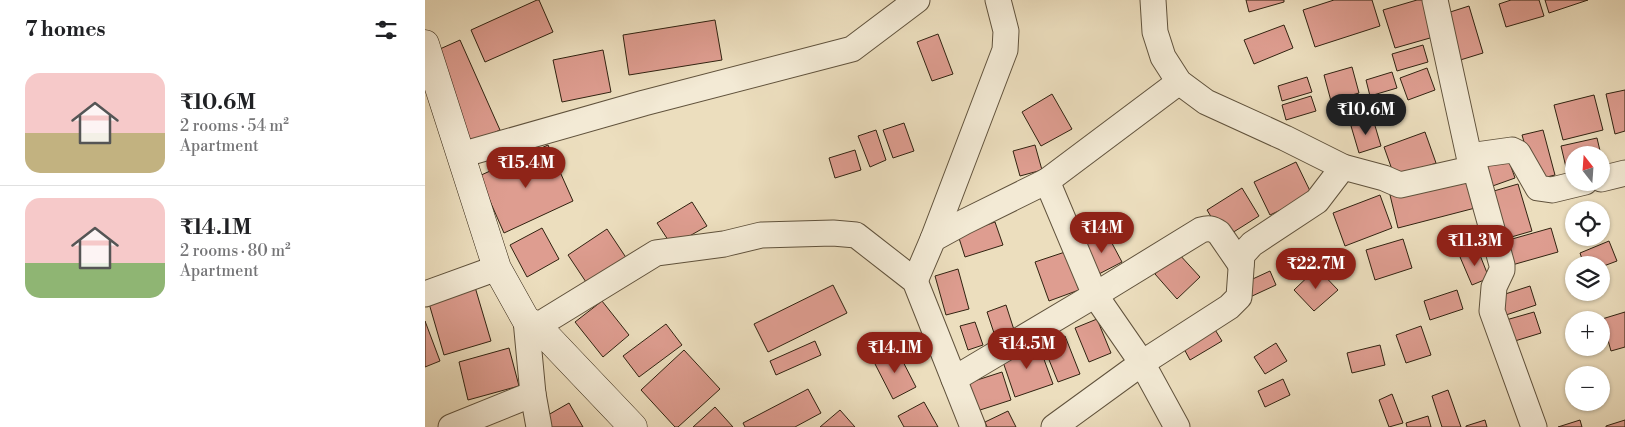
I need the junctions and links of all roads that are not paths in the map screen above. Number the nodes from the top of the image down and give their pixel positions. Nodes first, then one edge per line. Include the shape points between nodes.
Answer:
1 (917, 0) edge
2 (998, 0) edge
3 (1153, 0) edge
4 (1435, 0) edge
5 (425, 44) edge
6 (1179, 82) junction
7 (461, 155) junction
8 (1472, 162) junction
9 (1343, 167) junction
10 (1047, 181) junction
11 (1565, 187) edge
12 (933, 239) junction
13 (1241, 266) junction
14 (497, 268) junction
15 (915, 281) junction
16 (425, 294) edge
17 (1095, 296) junction
18 (531, 323) junction
19 (1141, 363) junction
20 (954, 379) junction
21 (533, 394) junction
22 (451, 427) edge
23 (539, 427) edge
24 (633, 427) edge
25 (973, 427) edge
26 (1054, 427) edge
27 (1177, 427) edge
28 (1535, 427) edge

1 - 7 street via 852,49
2 - 12 street via 1006,31 1005,50
3 - 6 street via 1155,32 1163,57
4 - 8 street
5 - 7 street
6 - 9 street via 1206,102
6 - 10 street
7 - 14 street
8 - 9 street via 1400,185
8 - 11 street via 1512,150 1518,153 1538,188 1552,190
8 - 28 street via 1502,264 1494,287 1492,311
9 - 13 street via 1317,201 1252,244 1242,255
10 - 12 street
10 - 17 street
12 - 15 street
13 - 17 street via 1219,233 1208,228
13 - 19 street via 1239,297 1229,308
14 - 16 street
14 - 18 street
15 - 18 street via 856,235 761,235 724,244 656,253
15 - 20 street
17 - 19 street
17 - 20 street
18 - 21 street
18 - 24 street
19 - 26 street
19 - 27 street
20 - 25 street
21 - 22 street
21 - 23 street

